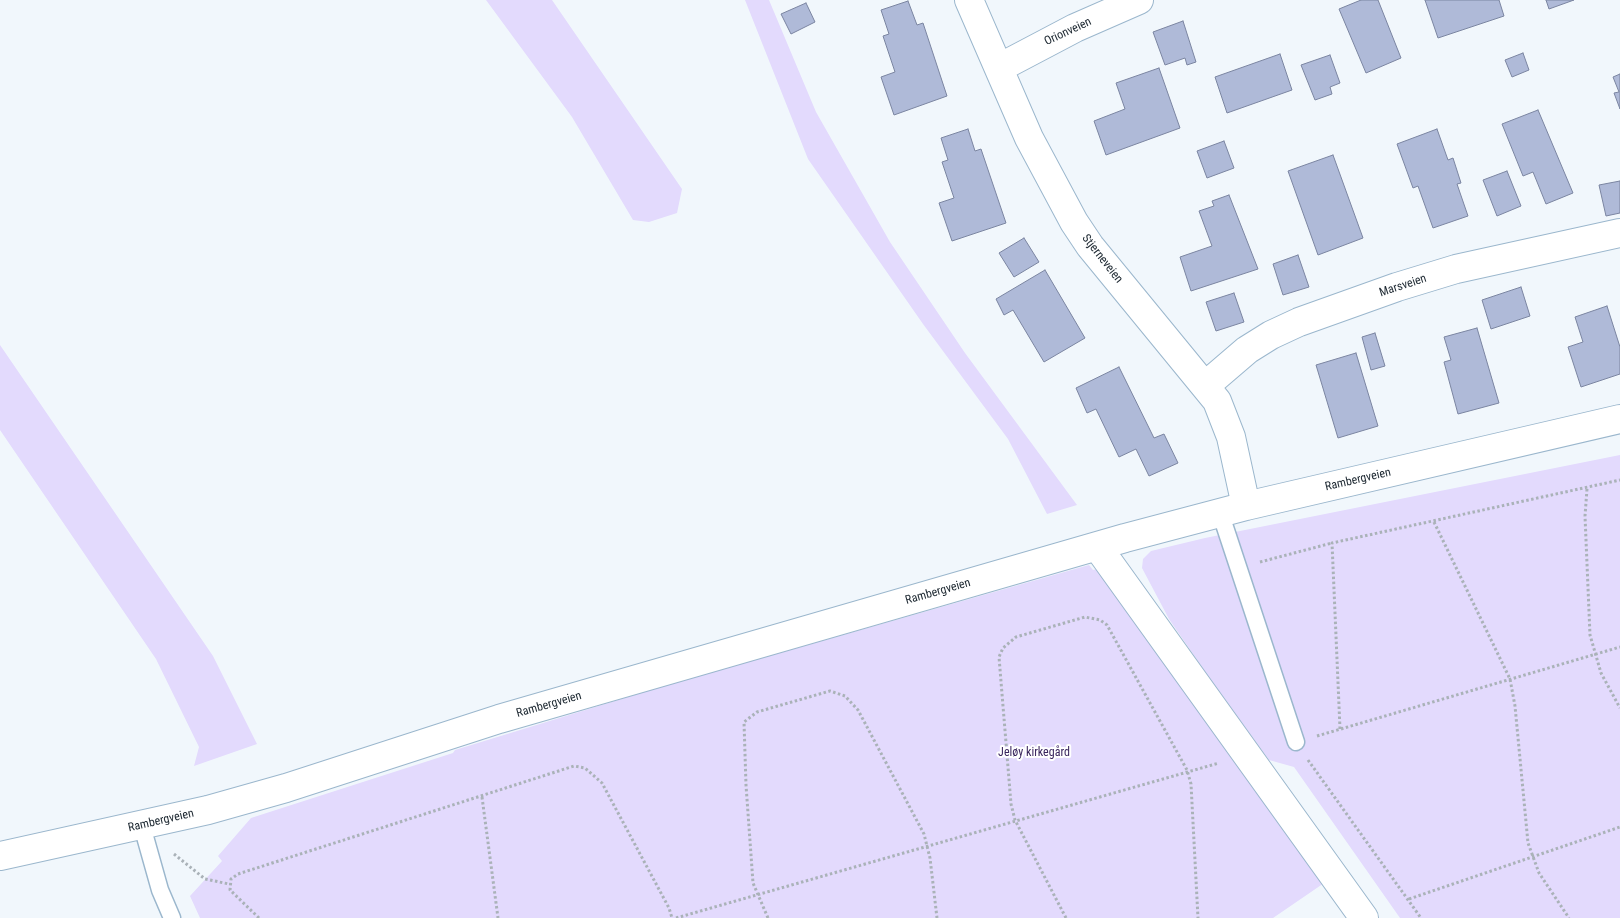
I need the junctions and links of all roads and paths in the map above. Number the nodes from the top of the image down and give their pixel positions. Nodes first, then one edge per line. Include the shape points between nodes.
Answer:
1 (969, 0) edge
2 (1140, 0) edge
3 (999, 68) junction
4 (1620, 233) edge
5 (1205, 386) junction
6 (1620, 419) edge
7 (1620, 480) edge
8 (1587, 489) junction
9 (1246, 506) junction
10 (1220, 512) junction
11 (1434, 522) junction
12 (1332, 543) junction
13 (1096, 546) junction
14 (1239, 568) junction
15 (1620, 647) edge
16 (1595, 655) junction
17 (1510, 679) junction
18 (1620, 708) edge
19 (1340, 729) junction
20 (1296, 742) junction
21 (1247, 756) junction
22 (1187, 770) junction
23 (482, 797) junction
24 (1015, 820) junction
25 (142, 826) junction
26 (1620, 827) edge
27 (928, 845) junction
28 (0, 856) edge
29 (1533, 858) junction
30 (229, 884) junction
31 (757, 894) junction
32 (1409, 899) junction
33 (172, 918) edge
34 (259, 918) edge
35 (498, 918) edge
36 (672, 918) edge
37 (676, 918) edge
38 (768, 918) edge
39 (936, 918) edge
40 (1066, 918) edge
41 (1198, 918) edge
42 (1364, 918) edge
43 (1421, 918) edge
44 (1569, 918) edge

1 - 3 street, Stjerneveien
2 - 3 street, Orionveien via 1075,28
3 - 5 street, Stjerneveien via 1029,138 1074,222
4 - 5 street, Marsveien via 1456,269 1299,322 1247,350
5 - 9 street, Stjerneveien via 1216,401 1231,437
6 - 9 street, Rambergveien
7 - 8 path
8 - 11 path
8 - 16 path via 1585,516 1590,635
9 - 10 street, Rambergveien
10 - 13 street, Rambergveien
10 - 14 lane
11 - 12 path
11 - 17 path
12 - 14 path
12 - 19 path
13 - 21 street
13 - 25 street, Rambergveien via 499,719 286,788
14 - 20 lane
15 - 16 path
16 - 17 path
16 - 18 path
17 - 19 path
17 - 29 path via 1516,706 1528,843
19 - 20 path
20 - 32 path
21 - 22 path
21 - 42 street
22 - 24 path
22 - 24 path via 1106,625 1100,620 1085,617 1058,624 1016,637 1003,648 999,657
22 - 41 path via 1191,784
23 - 30 path via 267,863 238,874 231,878
23 - 35 path
23 - 36 path via 565,767 585,768 602,783
24 - 27 path
24 - 40 path
25 - 28 street, Rambergveien
25 - 30 path via 204,880
25 - 33 lane via 160,890
26 - 29 path
27 - 31 path
27 - 31 path via 853,703 830,691 794,700 757,712 744,722 749,838
27 - 39 path
29 - 32 path
29 - 44 path via 1539,873
30 - 34 path via 234,896
31 - 37 path
31 - 38 path
32 - 43 path

